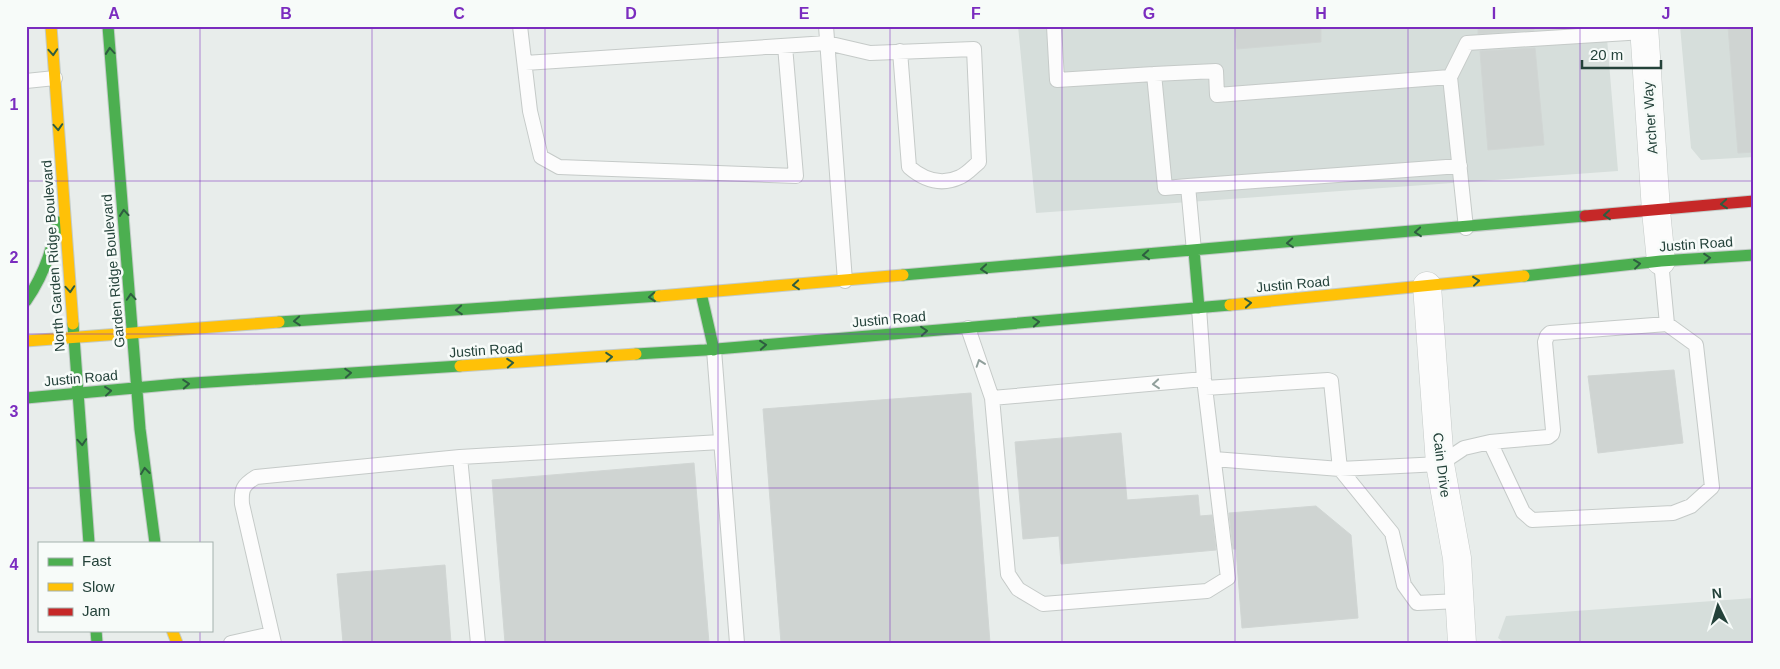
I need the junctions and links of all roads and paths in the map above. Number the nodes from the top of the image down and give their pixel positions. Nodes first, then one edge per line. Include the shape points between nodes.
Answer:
1 (51, 26) edge
2 (108, 26) edge
3 (520, 26) edge
4 (826, 26) edge
5 (1054, 26) edge
6 (1644, 29) edge
7 (827, 43) junction
8 (785, 46) junction
9 (900, 51) junction
10 (525, 63) junction
11 (1154, 74) junction
12 (1450, 77) junction
13 (55, 78) junction
14 (26, 81) edge
15 (1460, 166) junction
16 (62, 183) junction
17 (1188, 186) junction
18 (1754, 202) edge
19 (1656, 211) junction
20 (1466, 228) junction
21 (1194, 251) junction
22 (1754, 255) edge
23 (1661, 261) junction
24 (845, 281) junction
25 (1427, 286) junction
26 (701, 293) junction
27 (26, 301) edge
28 (1200, 308) junction
29 (1667, 324) junction
30 (968, 328) junction
31 (133, 332) junction
32 (73, 337) junction
33 (26, 341) edge
34 (714, 350) junction
35 (1205, 384) junction
36 (138, 388) junction
37 (78, 394) junction
38 (26, 398) edge
39 (992, 398) junction
40 (721, 442) junction
41 (1490, 442) junction
42 (460, 457) junction
43 (1214, 459) junction
44 (1440, 464) junction
45 (1340, 469) junction
46 (89, 542) edge
47 (154, 542) edge
48 (1459, 601) junction
49 (272, 639) edge
50 (231, 643) edge
51 (478, 643) edge
52 (737, 643) edge
53 (1462, 643) edge

1 -> 13 main road, North Garden Ridge Boulevard
31 -> 2 main road, Garden Ridge Boulevard
3 - 10 lane
4 - 7 lane
5 - 11 lane via 1057,80
6 - 12 lane via 1467,43
6 - 19 street, Archer Way
7 - 8 lane
7 - 9 lane via 870,53
7 - 24 lane
8 - 10 lane
8 - 10 lane via 796,176 559,167 541,157 530,111
9 - 9 lane via 974,49 979,162 960,177 938,183 920,177 909,168
11 - 12 lane via 1216,71 1217,95
11 - 17 lane via 1165,188
12 - 15 lane
13 - 14 lane
13 -> 16 main road, North Garden Ridge Boulevard
15 - 17 lane
15 - 20 lane
16 - 27 main road via 57,225 48,258 39,282
16 -> 32 main road, North Garden Ridge Boulevard
17 - 21 lane
18 -> 19 main road
19 -> 20 main road
19 - 23 street, Archer Way
20 -> 21 main road
21 -> 24 main road
21 - 28 main road
23 -> 22 main road, Justin Road
25 -> 23 main road, Justin Road
23 - 29 lane
24 -> 26 main road
28 -> 25 main road, Justin Road
25 - 44 street, Cain Drive
26 -> 31 main road
26 - 34 main road
30 -> 28 main road, Justin Road
28 - 35 lane
29 - 41 lane via 1550,333 1545,342 1552,434
29 - 41 lane via 1696,345 1712,487 1691,506 1674,513 1532,520 1523,512
34 -> 30 main road, Justin Road
39 -> 30 lane
31 - 32 main road
31 - 36 main road, Garden Ridge Boulevard
32 - 33 main road
32 - 37 main road, North Garden Ridge Boulevard
36 -> 34 main road, Justin Road
34 - 40 lane
35 -> 39 lane
35 - 43 lane
35 - 45 lane via 1331,381
37 -> 36 main road, Justin Road
47 -> 36 main road, Garden Ridge Boulevard
37 - 38 main road, Justin Road
37 -> 46 main road, North Garden Ridge Boulevard
39 - 43 lane via 1008,574 1018,589 1043,604 1207,591 1228,578
40 - 42 lane
40 - 52 lane
41 - 44 lane via 1464,448
42 - 49 lane via 256,477 246,483 241,493 242,504
42 - 51 lane
43 - 45 lane
44 - 45 lane
44 - 48 street, Cain Drive via 1457,558
45 - 48 lane via 1392,533 1404,585 1416,603
48 - 53 street, Cain Drive
49 - 50 lane

